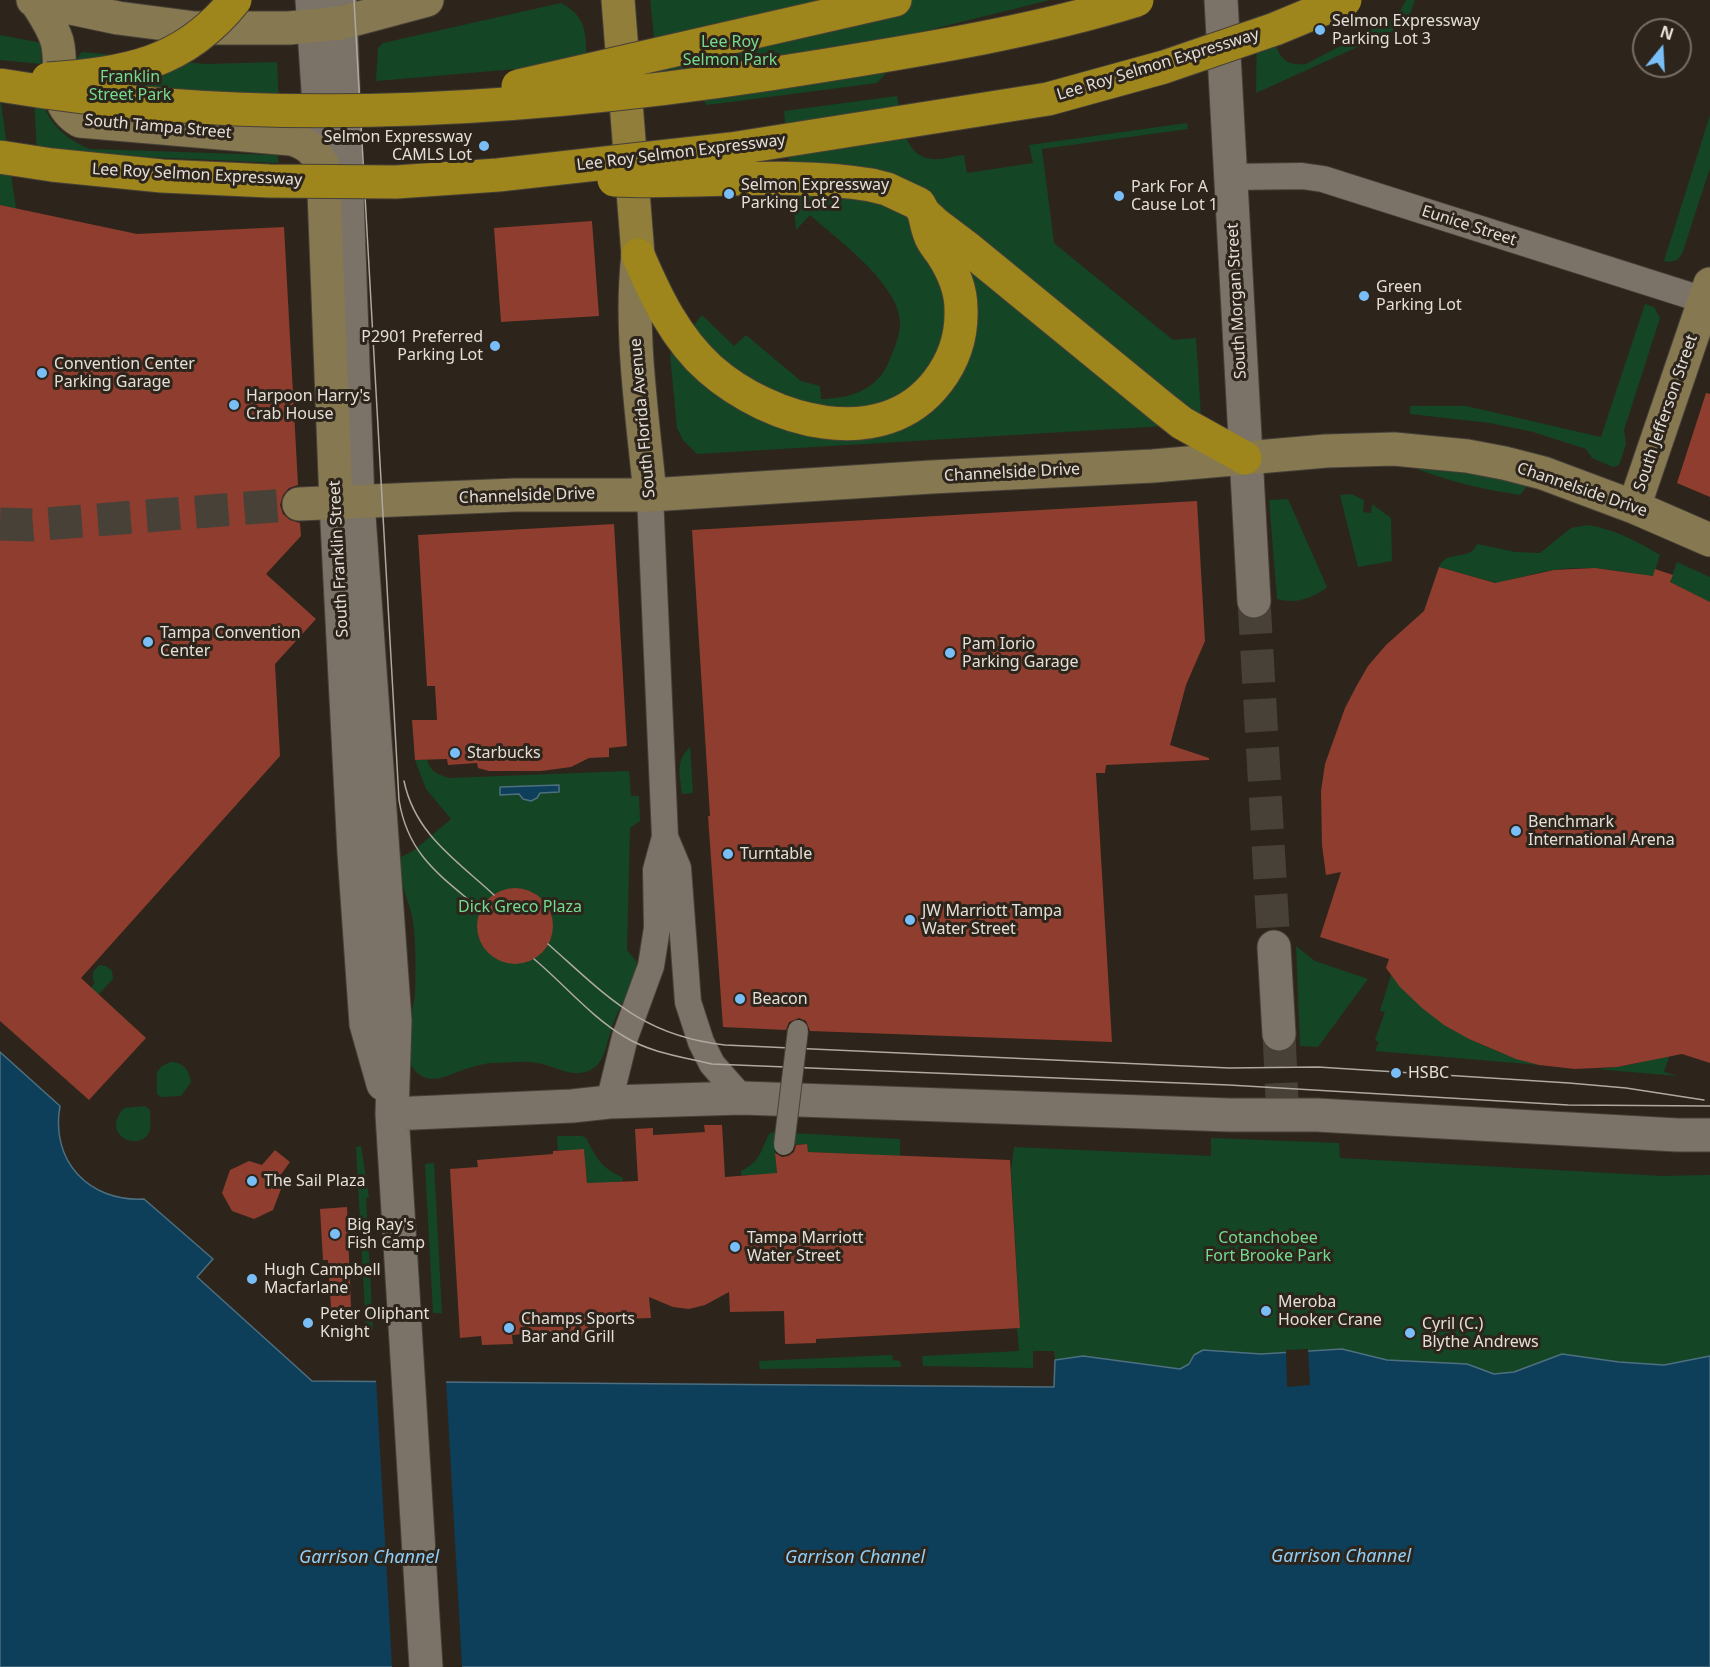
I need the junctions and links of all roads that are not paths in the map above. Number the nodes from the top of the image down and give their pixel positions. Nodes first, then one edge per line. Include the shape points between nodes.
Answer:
1 (34, 0) edge
2 (235, 0) edge
3 (427, 0) edge
4 (618, 0) edge
5 (895, 0) edge
6 (1137, 0) edge
7 (1221, 0) edge
8 (1345, 0) edge
9 (326, 12) edge
10 (0, 83) edge
11 (429, 109) junction
12 (0, 157) edge
13 (323, 166) junction
14 (498, 175) junction
15 (1230, 177) junction
16 (924, 213) junction
17 (638, 255) junction
18 (1708, 296) edge
19 (1245, 458) junction
20 (650, 495) junction
21 (347, 502) junction
22 (299, 504) tunnel mouth
23 (1634, 507) junction
24 (1710, 540) edge
25 (1254, 601) tunnel mouth
26 (665, 837) junction
27 (1274, 947) tunnel mouth
28 (798, 1030) dead end
29 (1279, 1034) tunnel mouth
30 (742, 1098) junction
31 (609, 1102) junction
32 (392, 1114) junction
33 (1710, 1135) edge
34 (784, 1145) dead end
35 (426, 1667) edge

1 - 9 main road via 118,18 195,28
1 - 13 main road, South Tampa Street via 49,20 57,42 64,108 80,122 291,139 314,150
2 - 10 highway, bridge via 199,36 141,66
3 - 9 main road
4 - 17 main road, South Florida Avenue
5 - 11 highway, bridge via 589,68
6 - 11 highway, bridge via 1018,31 733,81
7 - 15 street, South Morgan Street
8 - 14 highway, Lee Roy Selmon Expressway, bridge via 1164,67 1048,99 731,149
9 - 13 street, South Franklin Street
9 - 21 street, South Franklin Street
10 - 11 highway, bridge via 108,100 213,109
12 - 14 highway, Lee Roy Selmon Expressway, bridge via 162,176 269,181 396,182
13 - 21 main road, South Franklin Street
14 - 16 highway, bridge via 620,181 845,181 887,189 919,204
15 - 18 street, Eunice Street via 1323,179
15 - 19 street, South Morgan Street
16 - 17 highway via 930,237 956,280 961,307 959,335 950,362 924,396 897,413 869,422 835,424 798,416 759,402 726,381 695,354 673,326
16 - 19 highway via 1182,423
17 - 20 main road, South Florida Avenue via 635,331
18 - 23 main road, South Jefferson Street
19 - 20 main road, Channelside Drive
19 - 23 main road, Channelside Drive via 1346,450 1444,453 1544,473
19 - 25 street, South Morgan Street
20 - 21 main road, Channelside Drive via 515,495
20 - 26 street, South Florida Avenue
21 - 22 main road, Channelside Drive
21 - 32 street, South Franklin Street via 373,917 395,1021
23 - 24 main road, Channelside Drive
26 - 30 street, South Florida Avenue via 678,868 688,1002 712,1064
26 - 31 street, South Florida Avenue via 656,870 657,928 651,966 625,1037
27 - 29 street
28 - 34 street, bridge
30 - 31 street
30 - 33 street via 1217,1114 1281,1106 1677,1136
31 - 32 street
32 - 35 street, South Franklin Street

